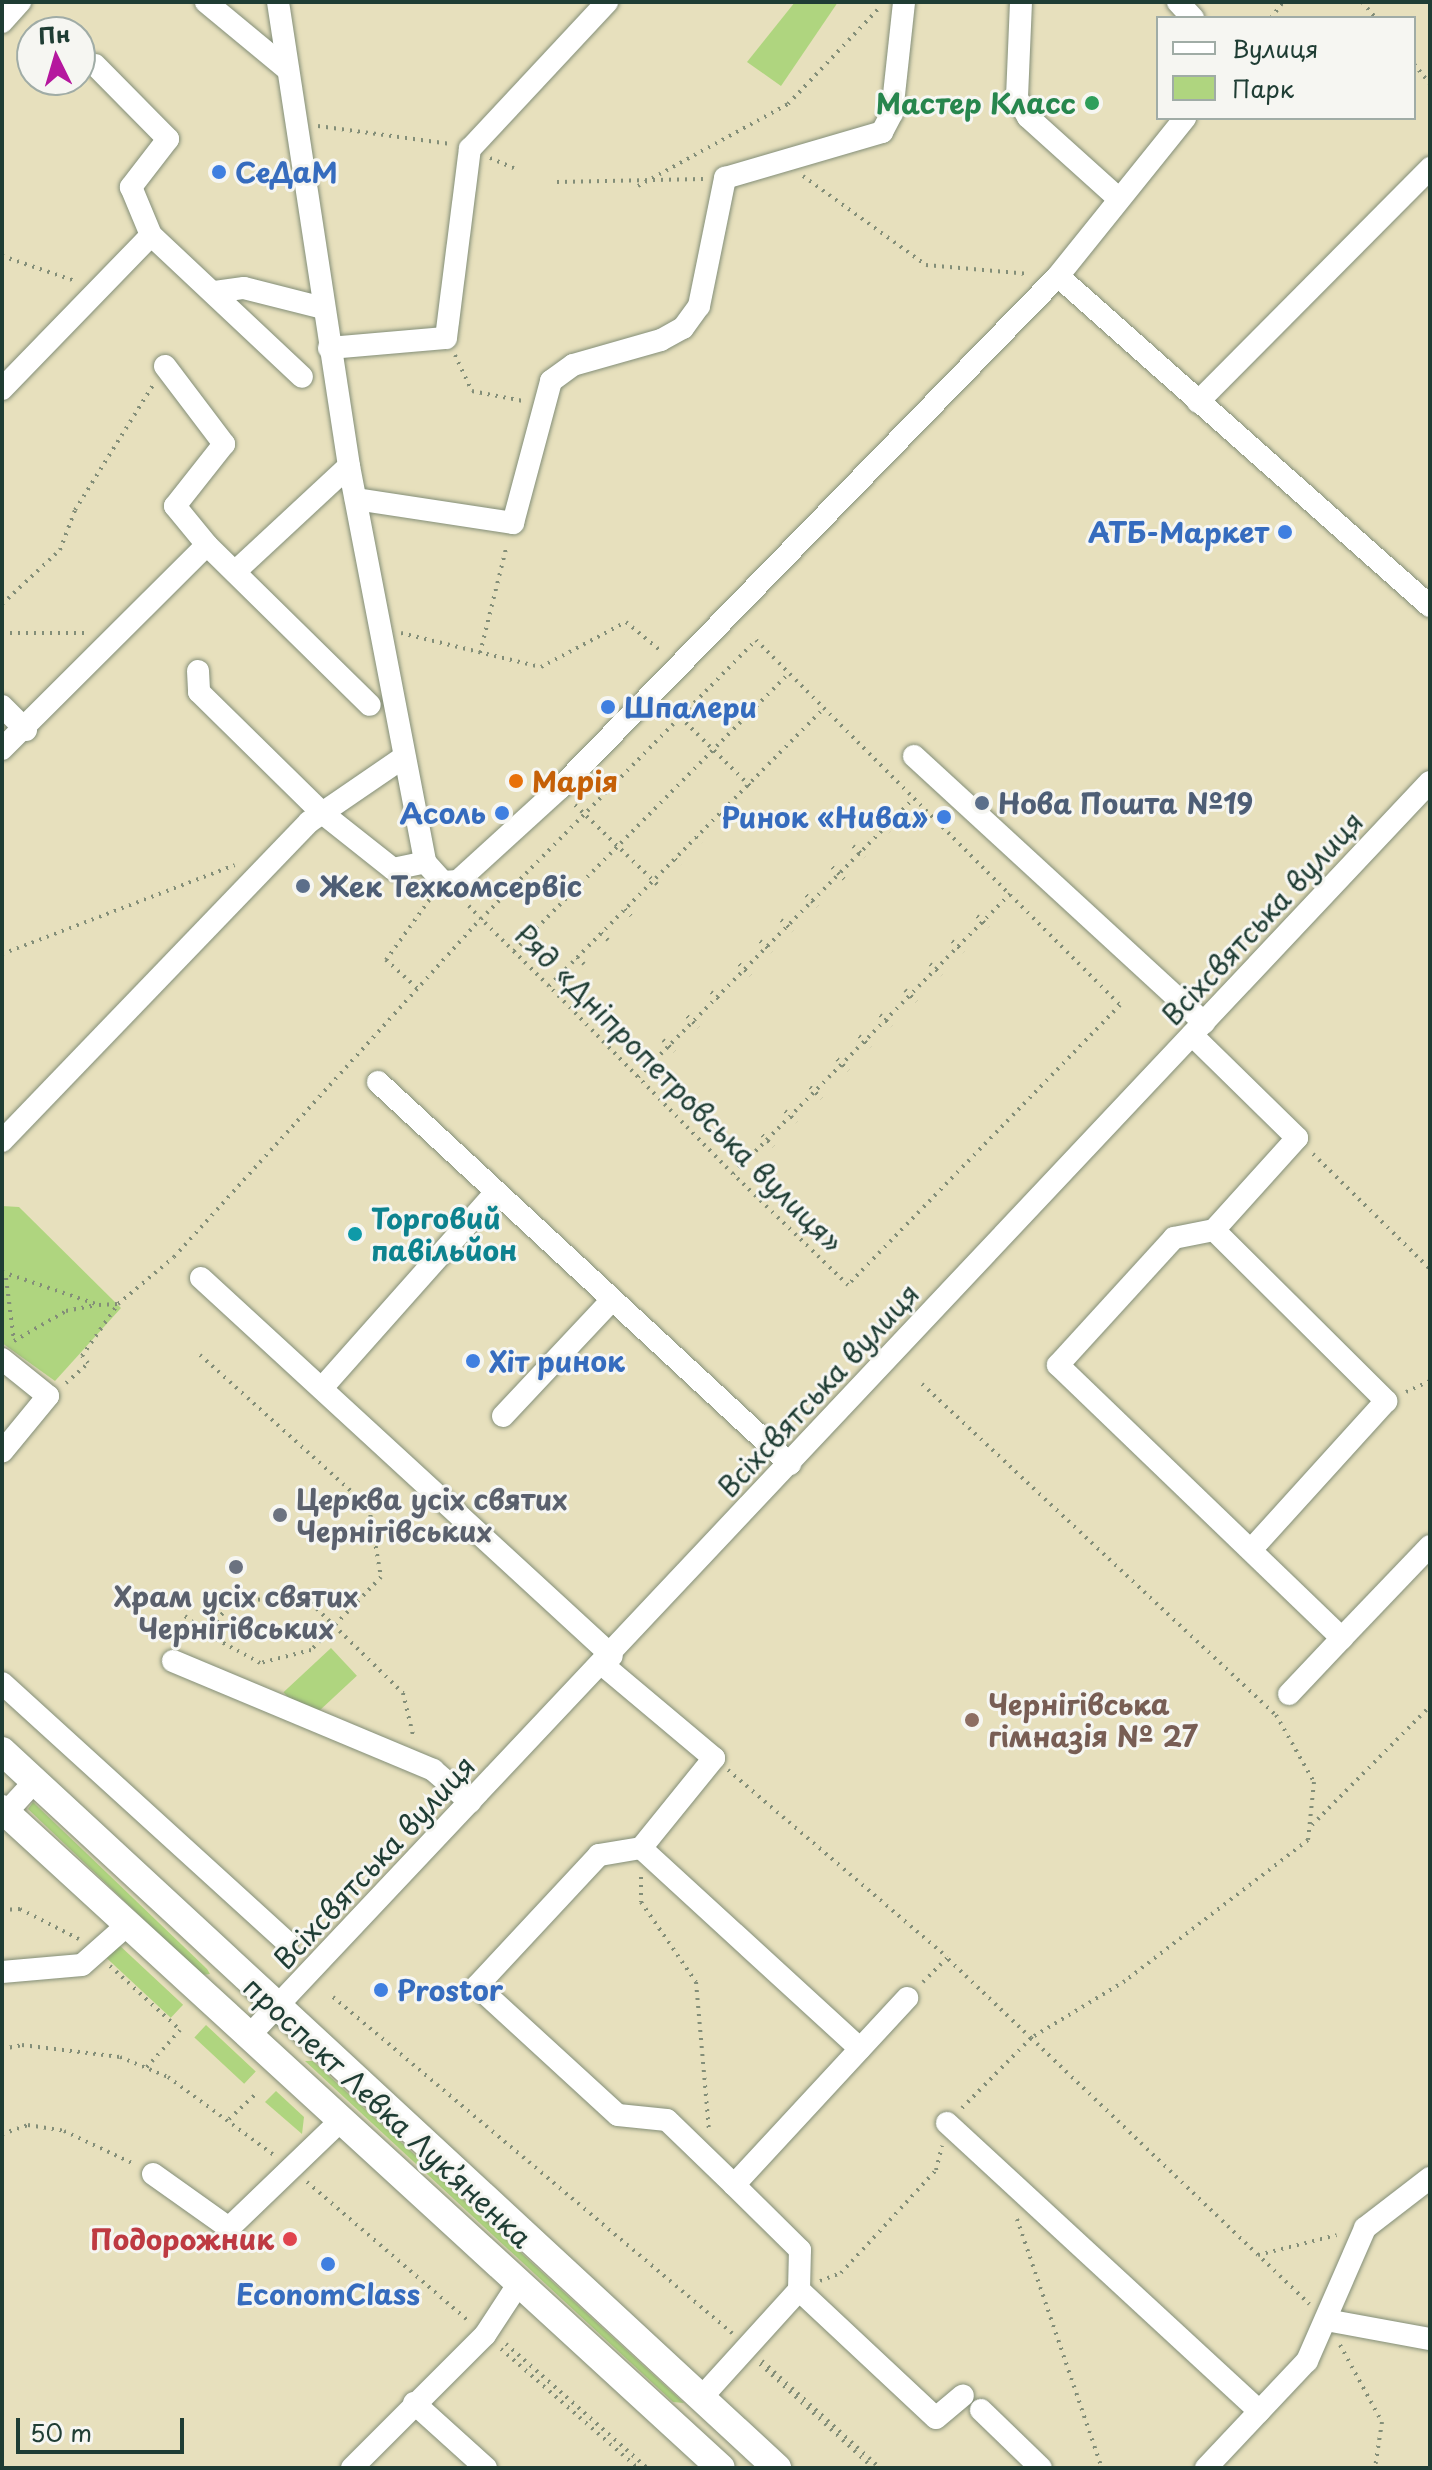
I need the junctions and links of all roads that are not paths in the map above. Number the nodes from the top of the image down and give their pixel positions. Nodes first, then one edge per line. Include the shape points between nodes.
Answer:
1 (20, 2) edge
2 (206, 2) edge
3 (278, 2) edge
4 (607, 2) edge
5 (904, 2) edge
6 (1021, 2) edge
7 (2, 22) edge
8 (96, 66) edge
9 (287, 69) junction
10 (1183, 120) edge
11 (1430, 168) edge
12 (1118, 198) junction
13 (151, 235) junction
14 (1058, 276) junction
15 (215, 292) junction
16 (323, 308) junction
17 (329, 348) junction
18 (165, 366) road end
19 (302, 377) dead end
20 (2, 389) edge
21 (1198, 402) junction
22 (349, 466) junction
23 (356, 499) junction
24 (207, 545) junction
25 (238, 569) junction
26 (1430, 606) edge
27 (198, 671) dead end
28 (370, 705) dead end
29 (2, 706) edge
30 (26, 730) junction
31 (2, 749) edge
32 (914, 756) dead end
33 (404, 757) junction
34 (1430, 782) edge
35 (321, 812) junction
36 (425, 862) junction
37 (1198, 1029) junction
38 (378, 1082) dead end
39 (2, 1141) edge
40 (495, 1193) junction
41 (1214, 1230) junction
42 (201, 1278) dead end
43 (610, 1302) junction
44 (8, 1349) edge
45 (322, 1388) junction
46 (503, 1416) dead end
47 (2, 1452) edge
48 (790, 1464) junction
49 (1430, 1546) edge
50 (1251, 1550) junction
51 (1342, 1638) junction
52 (608, 1660) junction
53 (173, 1661) dead end
54 (2, 1683) edge
55 (1289, 1694) dead end
56 (2, 1751) edge
57 (35, 1781) junction
58 (470, 1802) junction
59 (3, 1813) edge
60 (641, 1848) junction
61 (127, 1925) junction
62 (287, 1942) dead end
63 (2, 1972) edge
64 (907, 1998) road end
65 (275, 2010) junction
66 (248, 2037) junction
67 (860, 2049) junction
68 (340, 2121) junction
69 (947, 2123) road end
70 (153, 2174) road end
71 (1430, 2178) edge
72 (734, 2185) junction
73 (1430, 2196) edge
74 (1399, 2201) junction
75 (519, 2283) junction
76 (799, 2290) junction
77 (1326, 2320) junction
78 (1430, 2339) edge
79 (963, 2395) dead end
80 (701, 2398) junction
81 (414, 2403) junction
82 (981, 2410) dead end
83 (1259, 2411) junction
84 (352, 2468) edge
85 (486, 2468) edge
86 (721, 2468) edge
87 (777, 2468) edge
88 (1041, 2468) edge
89 (1206, 2468) edge

1 - 7 street
2 - 9 street
3 - 9 street
4 - 17 street via 470,149 446,338
5 - 23 street via 892,113 882,132 725,178 699,306 683,328 573,365 551,381 513,523
6 - 12 street via 1017,98 1028,117
8 - 13 street via 168,139 131,187
9 - 16 street
10 - 12 street
11 - 21 street
12 - 14 street
13 - 15 street
13 - 20 street
14 - 21 street
14 - 36 street via 537,809 458,881 443,882
15 - 16 street via 244,288
15 - 19 street
16 - 17 street
17 - 22 street
18 - 24 street via 224,444 175,506
21 - 26 street
22 - 23 street
22 - 25 street
23 - 33 street
24 - 25 street
24 - 30 street
25 - 28 street
27 - 35 street via 199,692
29 - 30 street
30 - 31 street
32 - 37 street
33 - 35 street
33 - 36 street
34 - 37 street, Всіхсвятська вулиця
35 - 36 street via 393,869
35 - 39 street
37 - 41 street via 1297,1138
37 - 48 street, Всіхсвятська вулиця
38 - 40 street
40 - 43 street
40 - 45 street
41 - 50 street via 1386,1401
41 - 50 street via 1174,1238 1058,1365
42 - 45 street
43 - 46 street
43 - 48 street
44 - 47 street via 48,1396
45 - 52 street
48 - 52 street, Всіхсвятська вулиця
49 - 51 street
50 - 51 street
51 - 55 street
52 - 58 street, Всіхсвятська вулиця
52 - 60 street via 714,1758
53 - 58 street via 421,1764
54 - 62 street via 67,1730
56 - 57 main road, проспект Левка Лукʼяненка
57 - 59 street
57 - 65 main road, проспект Левка Лукʼяненка
58 - 65 street, Всіхсвятська вулиця
59 - 61 main road, проспект Левка Лукʼяненка
60 - 67 street
60 - 72 street via 599,1855 477,1986 618,2115 667,2120
61 - 63 street via 82,1965
61 - 66 main road, проспект Левка Лукʼяненка
64 - 67 street
65 - 66 street, Всіхсвятська вулиця
65 - 80 main road, проспект Левка Лукʼяненка
66 - 68 main road, проспект Левка Лукʼяненка
67 - 72 street
68 - 70 street via 295,2172 229,2228
68 - 75 main road, проспект Левка Лукʼяненка
69 - 83 street
71 - 74 street
72 - 76 street via 800,2250
73 - 74 street
74 - 77 street via 1365,2228
75 - 81 street via 489,2329
75 - 86 main road, проспект Левка Лукʼяненка
76 - 79 street via 936,2418
76 - 80 street
77 - 78 street
77 - 83 street via 1307,2361
80 - 87 main road, проспект Левка Лукʼяненка
81 - 84 street
81 - 85 street
82 - 88 street
83 - 89 street

